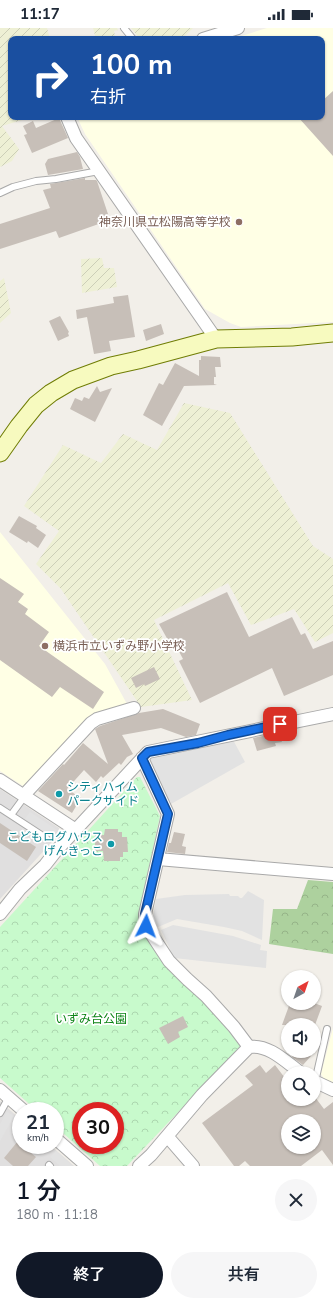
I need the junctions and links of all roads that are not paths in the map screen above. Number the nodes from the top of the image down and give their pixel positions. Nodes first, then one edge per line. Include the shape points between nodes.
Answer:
1 (124, 28) edge
2 (238, 28) edge
3 (131, 36) edge
4 (213, 36) edge
5 (68, 120) edge
6 (99, 172) junction
7 (0, 193) edge
8 (333, 333) edge
9 (216, 339) junction
10 (0, 453) edge
11 (134, 708) dead end
12 (333, 714) edge
13 (142, 758) junction
14 (0, 780) edge
15 (24, 796) junction
16 (0, 808) edge
17 (11, 815) junction
18 (76, 830) junction
19 (46, 838) dead end
20 (158, 859) junction
21 (333, 874) edge
22 (0, 914) edge
23 (327, 1029) dead end
24 (249, 1047) junction
25 (291, 1066) edge
26 (318, 1066) edge
27 (321, 1084) edge
28 (333, 1090) edge
29 (4, 1094) edge
30 (13, 1102) edge
31 (0, 1113) edge
32 (167, 1136) junction
33 (64, 1146) edge
34 (87, 1166) edge
35 (139, 1166) edge
36 (192, 1166) edge

1 - 3 lane
2 - 4 street
5 - 6 street via 76,138
6 - 7 lane via 36,181
6 - 9 street
8 - 9 street
9 - 10 street via 111,366 73,380 36,405
11 - 15 street via 91,723
12 - 13 street via 148,752
13 - 18 street
13 - 20 street via 168,814
14 - 15 street
15 - 17 lane
15 - 18 street
16 - 17 lane
17 - 19 lane
18 - 22 street
20 - 21 street
20 - 24 street via 145,914 146,926 169,961 206,996
23 - 26 lane
24 - 25 street via 265,1048
24 - 32 street via 202,1095
27 - 28 street
29 - 30 street
29 - 31 lane
32 - 35 street
32 - 36 street
33 - 34 street

